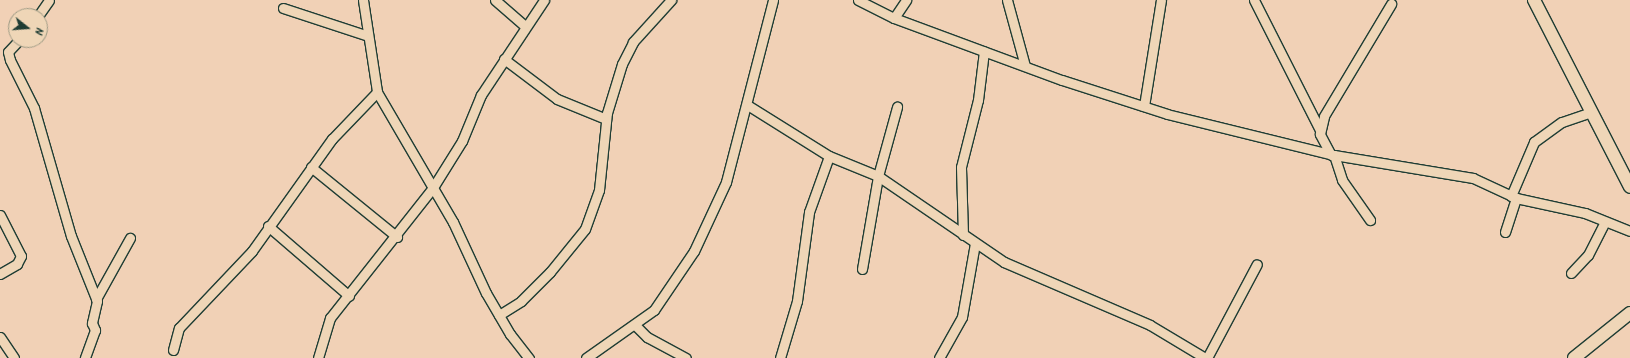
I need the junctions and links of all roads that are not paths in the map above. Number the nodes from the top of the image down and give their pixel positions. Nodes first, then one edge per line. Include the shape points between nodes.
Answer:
1 (363, 0) edge
2 (495, 0) edge
3 (544, 0) edge
4 (671, 0) edge
5 (773, 0) edge
6 (858, 0) edge
7 (906, 0) edge
8 (1007, 0) edge
9 (1162, 0) edge
10 (1254, 0) edge
11 (1534, 0) edge
12 (1391, 4) dead end
13 (283, 8) dead end
14 (894, 18) junction
15 (525, 26) junction
16 (368, 36) junction
17 (4, 50) edge
18 (984, 51) junction
19 (504, 59) junction
20 (1025, 66) junction
21 (377, 92) junction
22 (749, 106) junction
23 (1144, 106) junction
24 (897, 107) dead end
25 (1590, 112) junction
26 (606, 119) junction
27 (1320, 130) junction
28 (1332, 155) junction
29 (829, 156) junction
30 (311, 167) junction
31 (878, 176) junction
32 (1630, 186) edge
33 (432, 189) junction
34 (1514, 197) junction
35 (0, 215) edge
36 (1370, 220) dead end
37 (1606, 222) junction
38 (268, 226) junction
39 (1630, 231) edge
40 (1505, 232) dead end
41 (963, 235) junction
42 (397, 237) junction
43 (130, 238) dead end
44 (975, 243) junction
45 (1257, 264) dead end
46 (862, 269) dead end
47 (1570, 273) dead end
48 (0, 274) edge
49 (349, 296) junction
50 (96, 299) junction
51 (1630, 313) edge
52 (499, 315) junction
53 (636, 326) junction
54 (0, 337) edge
55 (173, 350) dead end
56 (1586, 353) edge
57 (14, 358) edge
58 (85, 358) edge
59 (318, 358) edge
60 (530, 358) edge
61 (586, 358) edge
62 (686, 358) edge
63 (780, 358) edge
64 (939, 358) edge
65 (1206, 358) edge
66 (1574, 358) edge

1 - 16 street
2 - 15 street
3 - 15 street
4 - 26 street via 627,50
5 - 22 street
6 - 14 street
7 - 14 street
8 - 20 street
9 - 23 street
10 - 27 street
11 - 25 main road
12 - 27 street via 1335,96
13 - 16 street
14 - 18 street
15 - 19 street
16 - 21 street
17 - 50 street via 38,120 71,236
18 - 20 street
18 - 41 street via 978,100 961,167
19 - 26 street via 557,99
19 - 33 street via 481,94 462,141
20 - 23 street
21 - 30 street
21 - 33 street
22 - 29 street
22 - 53 street via 745,108 726,182 694,251 665,297
23 - 28 street
24 - 31 street
25 - 32 main road
25 - 34 street via 1562,122 1534,142
26 - 52 street via 599,190 585,228 550,272 521,301
27 - 28 street
28 - 34 street via 1473,178
28 - 36 street via 1342,180
29 - 31 street
29 - 63 street via 809,212 798,301
30 - 38 street
30 - 42 street
31 - 41 street
31 - 46 street
33 - 42 street
33 - 52 street via 453,222
34 - 37 street via 1549,208 1574,210
34 - 40 street
35 - 48 street via 21,259
37 - 39 street
37 - 47 street via 1588,255
38 - 49 street
38 - 55 street via 220,288 179,328
41 - 44 street
42 - 49 street
43 - 50 street
44 - 64 street via 962,318
44 - 65 street via 1030,275 1150,324
45 - 65 street
49 - 59 street via 330,318
50 - 58 street via 92,323 94,330
51 - 56 main road
52 - 60 street
53 - 61 street
53 - 62 street via 647,337
54 - 57 street
56 - 66 main road

